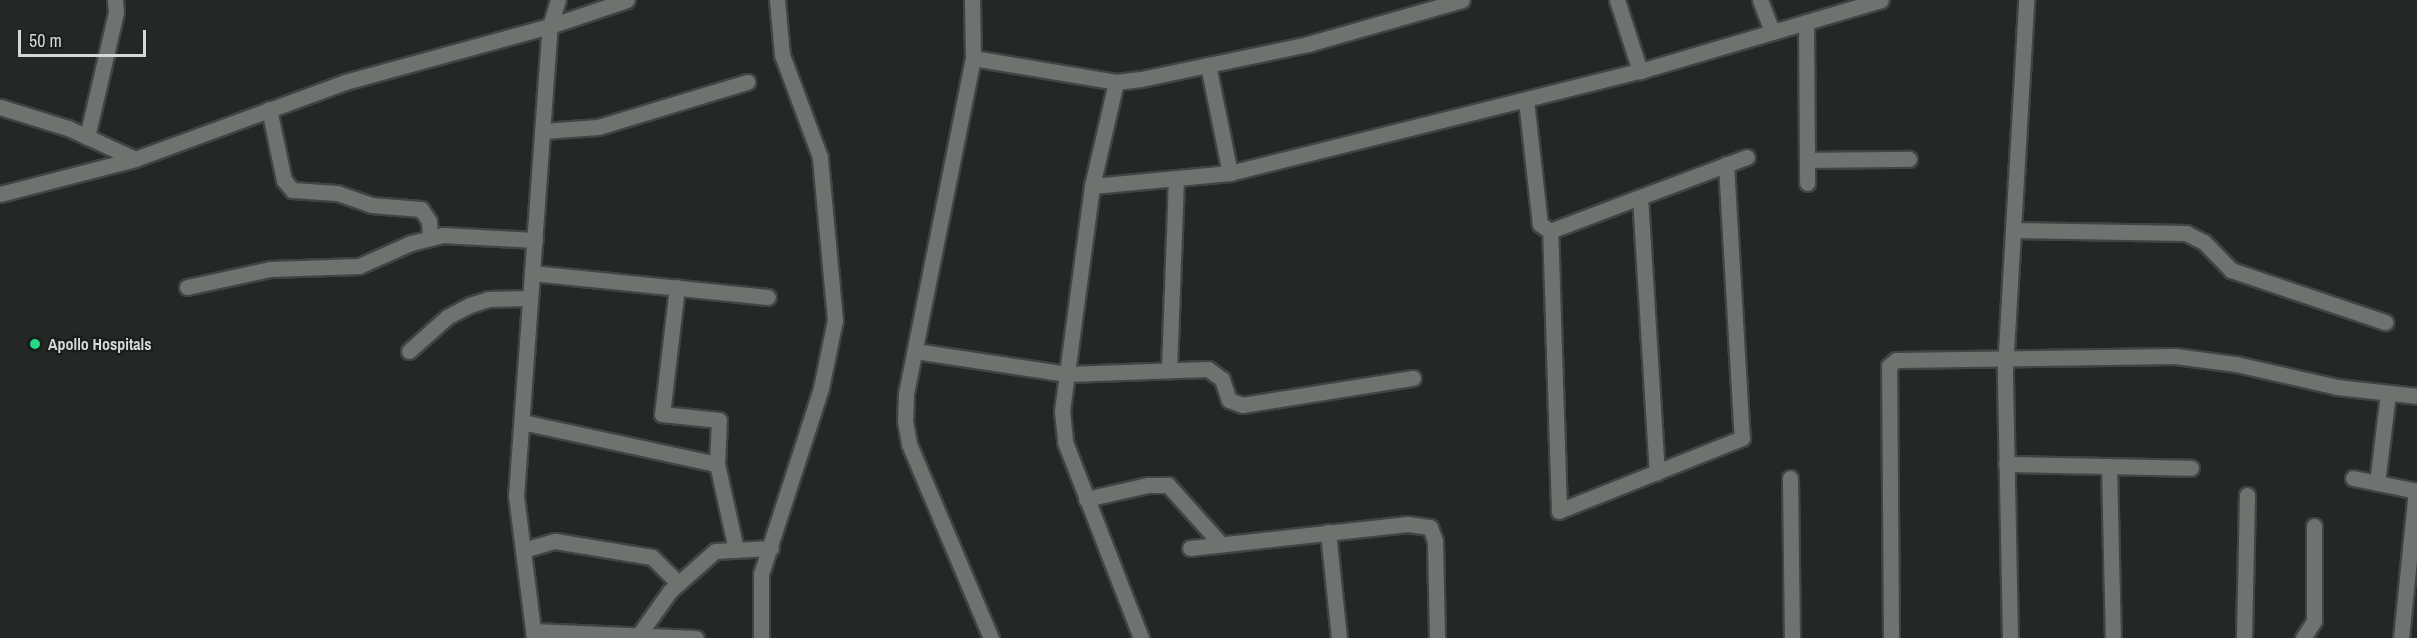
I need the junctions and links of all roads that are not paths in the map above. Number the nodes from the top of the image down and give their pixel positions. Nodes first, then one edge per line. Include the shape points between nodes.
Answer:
1 (115, 0) edge
2 (558, 0) edge
3 (627, 0) edge
4 (777, 0) edge
5 (972, 0) edge
6 (1462, 0) edge
7 (1617, 0) edge
8 (1760, 0) edge
9 (1881, 0) edge
10 (2026, 0) edge
11 (1806, 22) junction
12 (550, 26) junction
13 (1772, 32) junction
14 (973, 58) junction
15 (1208, 65) junction
16 (1640, 71) junction
17 (747, 81) dead end
18 (1116, 81) junction
19 (1526, 100) junction
20 (0, 107) edge
21 (269, 110) junction
22 (543, 131) junction
23 (87, 137) junction
24 (1747, 157) dead end
25 (135, 159) junction
26 (1909, 159) dead end
27 (1807, 160) junction
28 (1726, 164) junction
29 (1230, 173) junction
30 (1176, 179) junction
31 (1808, 183) dead end
32 (1092, 186) junction
33 (0, 194) edge
34 (1640, 197) junction
35 (2013, 230) junction
36 (1550, 231) junction
37 (430, 237) junction
38 (535, 240) junction
39 (532, 273) junction
40 (187, 287) dead end
41 (677, 287) junction
42 (768, 297) dead end
43 (531, 298) junction
44 (2385, 322) dead end
45 (409, 351) dead end
46 (915, 351) junction
47 (2005, 361) junction
48 (1169, 370) junction
49 (1067, 374) junction
50 (1413, 378) dead end
51 (2388, 394) junction
52 (2417, 396) edge
53 (522, 422) junction
54 (717, 464) junction
55 (2007, 464) junction
56 (2109, 466) junction
57 (2191, 468) dead end
58 (1657, 472) junction
59 (1790, 478) dead end
60 (2353, 478) dead end
61 (2377, 483) junction
62 (2417, 491) edge
63 (2247, 495) dead end
64 (1086, 499) junction
65 (2314, 526) dead end
66 (1328, 532) junction
67 (1220, 543) junction
68 (771, 548) junction
69 (1190, 548) dead end
70 (523, 550) junction
71 (736, 550) junction
72 (2413, 560) edge
73 (678, 583) junction
74 (534, 635) edge
75 (638, 636) junction
76 (696, 638) edge
77 (761, 638) edge
78 (991, 638) edge
79 (1141, 638) edge
80 (1339, 638) edge
81 (1437, 638) edge
82 (1792, 638) edge
83 (1890, 638) edge
84 (2010, 638) edge
85 (2113, 638) edge
86 (2244, 638) edge
87 (2303, 638) edge
88 (2401, 638) edge

1 - 23 street
2 - 12 street
3 - 12 street
4 - 68 street via 782,55 820,157 835,320 821,388
5 - 14 street
6 - 15 street via 1308,44
7 - 16 street
8 - 13 street
9 - 11 street
10 - 35 street
11 - 13 street
11 - 27 street
12 - 21 street via 345,81
12 - 22 street
13 - 16 street
14 - 18 street
14 - 46 street
15 - 18 street
15 - 29 street
16 - 19 street
17 - 22 street via 598,127
18 - 32 street
19 - 29 street
19 - 36 street via 1540,224
20 - 23 street
21 - 25 street
21 - 37 street via 284,180 292,190 337,193 381,207 421,209 429,221
22 - 38 street
23 - 25 street
24 - 28 street
25 - 33 street
26 - 27 street
27 - 31 street
28 - 34 street
28 - 58 street via 1742,438
29 - 30 street
30 - 32 street
30 - 48 street
32 - 49 street
34 - 36 street
34 - 58 street
35 - 44 street via 2186,234 2204,242 2231,270
35 - 47 street
36 - 58 street via 1559,511
37 - 38 street
37 - 40 street via 359,266 270,268
38 - 39 street
39 - 41 street
39 - 43 street
41 - 42 street
41 - 54 street via 662,414 719,420
43 - 45 street via 488,299 470,305 447,317
43 - 53 street
46 - 49 street
46 - 78 street via 906,394 909,444
47 - 51 street via 2175,356
47 - 55 street
47 - 83 street via 1896,360 1889,366
48 - 49 street
48 - 50 street via 1216,372 1229,400 1242,405
49 - 64 street via 1062,411 1065,442
51 - 52 street
51 - 61 street
53 - 54 street
53 - 70 street via 516,496
54 - 71 street
55 - 56 street
55 - 84 street
56 - 57 street
56 - 85 street
59 - 82 street
60 - 61 street
61 - 62 street
62 - 72 street
63 - 86 street
64 - 67 street via 1148,485 1168,485
64 - 79 street
65 - 87 street via 2314,621
66 - 67 street
66 - 80 street
66 - 81 street via 1408,524 1430,527 1435,541
67 - 69 street
68 - 71 street
68 - 77 street via 761,574
70 - 73 street via 555,541 652,557
70 - 74 street
71 - 73 street via 715,551
72 - 88 street
73 - 75 street
74 - 75 street
75 - 76 street

